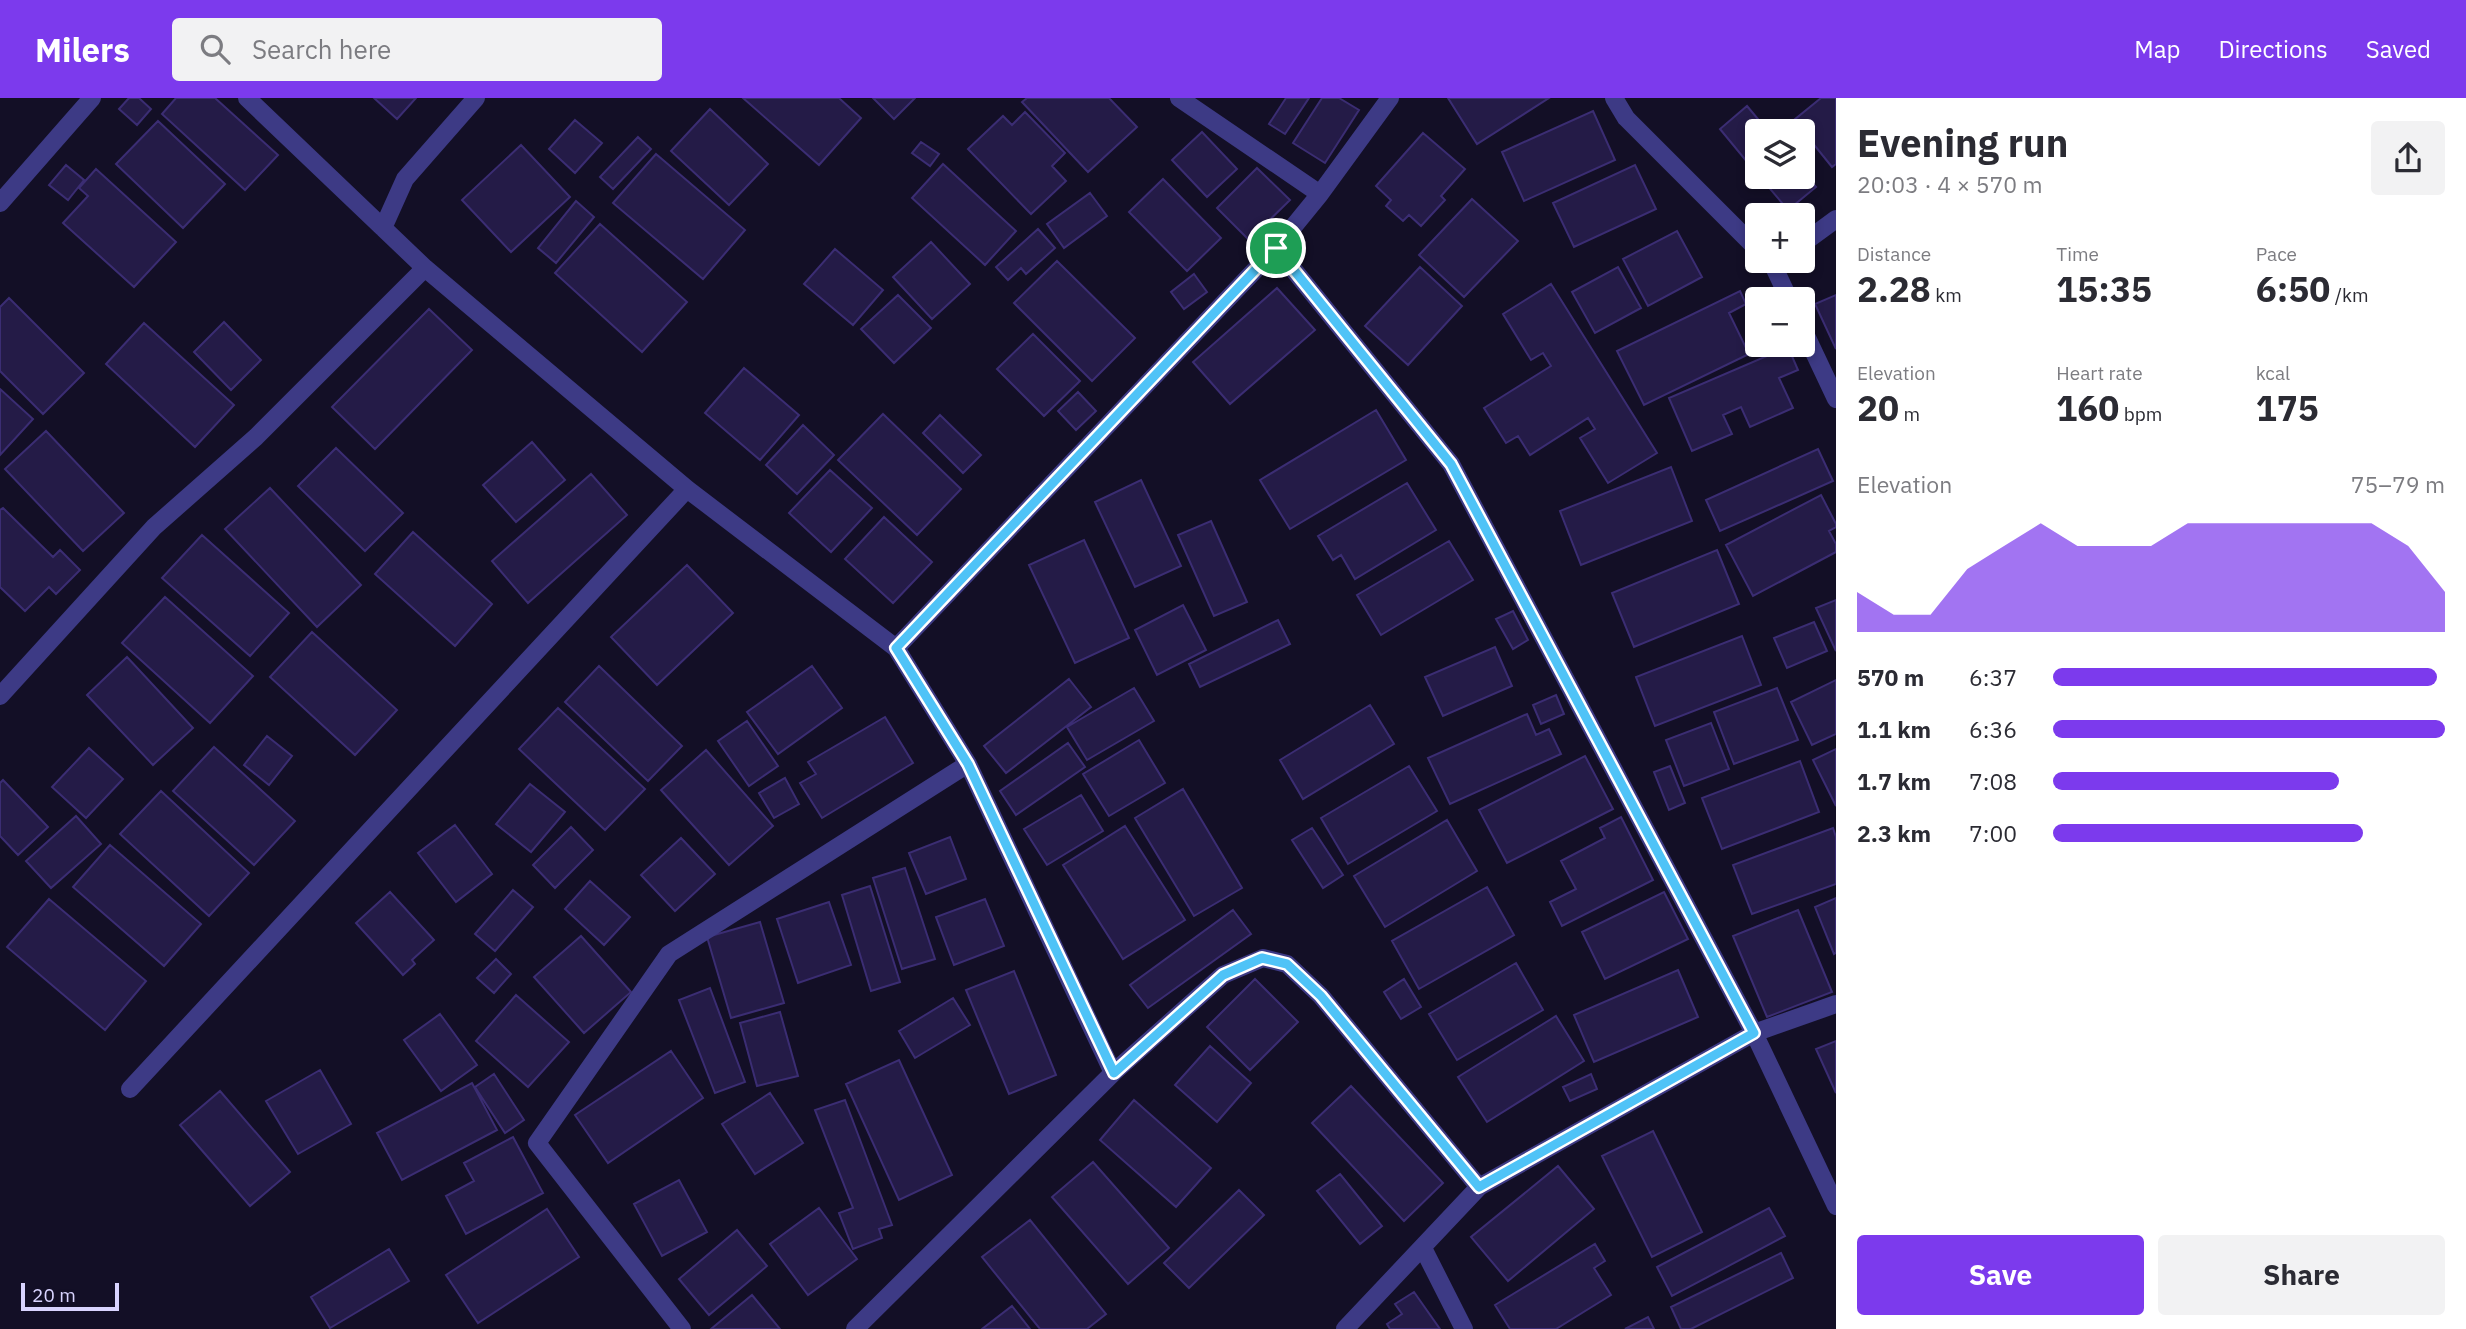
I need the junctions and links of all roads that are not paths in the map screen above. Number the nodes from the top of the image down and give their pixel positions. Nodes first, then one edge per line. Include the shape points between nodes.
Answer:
1 (92, 98) edge
2 (247, 98) edge
3 (476, 98) edge
4 (1179, 98) edge
5 (1390, 98) edge
6 (1614, 98) edge
7 (1320, 194) junction
8 (0, 203) edge
9 (1836, 219) edge
10 (383, 228) junction
11 (1815, 234) edge
12 (1745, 237) edge
13 (1276, 248) junction
14 (425, 268) junction
15 (1815, 355) edge
16 (1836, 399) edge
17 (687, 489) junction
18 (896, 648) junction
19 (0, 696) edge
20 (968, 764) junction
21 (1836, 1004) edge
22 (1754, 1033) junction
23 (1114, 1073) junction
24 (130, 1089) dead end
25 (1479, 1187) junction
26 (1836, 1206) edge
27 (1423, 1248) junction
28 (681, 1329) edge
29 (855, 1329) edge
30 (1345, 1329) edge
31 (1464, 1329) edge

1 - 8 street
2 - 10 street
3 - 10 street via 405,179
4 - 7 street
5 - 7 street
6 - 12 street via 1626,118
7 - 13 street
9 - 11 street
10 - 14 street
13 - 18 street
13 - 22 street via 1451,464
14 - 17 street
14 - 19 street via 256,437 154,527
15 - 16 street
17 - 18 street
17 - 24 street
18 - 20 street
20 - 23 street
20 - 28 street via 669,954 537,1143
21 - 22 street
22 - 25 street
22 - 26 street
23 - 25 street via 1223,975 1262,958 1287,964 1321,996
23 - 29 street
25 - 27 street
27 - 30 street
27 - 31 street

